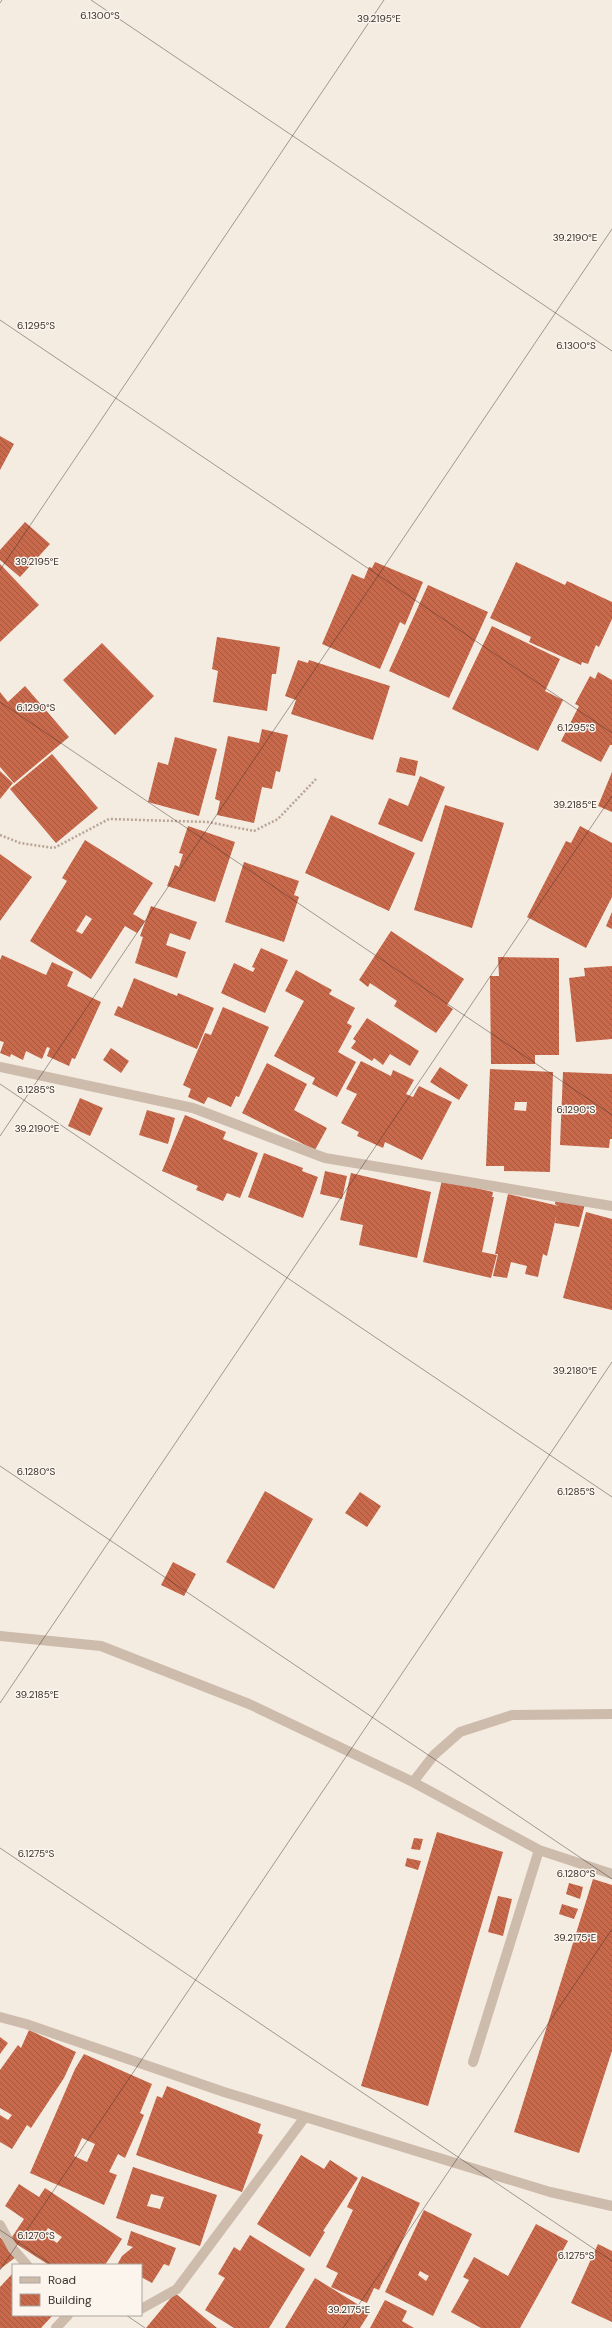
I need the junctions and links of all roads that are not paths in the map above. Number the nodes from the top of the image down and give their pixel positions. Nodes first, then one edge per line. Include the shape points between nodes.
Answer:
1 (0, 1067) edge
2 (612, 1206) edge
3 (0, 1636) edge
4 (612, 1714) edge
5 (413, 1782) junction
6 (539, 1850) junction
7 (612, 1874) edge
8 (0, 2017) edge
9 (473, 2062) dead end
10 (305, 2116) junction
11 (612, 2206) edge
12 (0, 2225) edge
13 (26, 2264) edge
14 (142, 2308) edge
15 (67, 2316) edge
16 (56, 2328) edge

1 - 2 street via 193,1108 325,1158
3 - 5 street via 101,1646 249,1704
4 - 5 street via 512,1714 460,1732 434,1755
5 - 6 street
6 - 7 street
6 - 9 street
8 - 10 street via 224,2092
10 - 11 street via 550,2192
10 - 14 street via 177,2289
12 - 13 street via 13,2249
15 - 16 street

